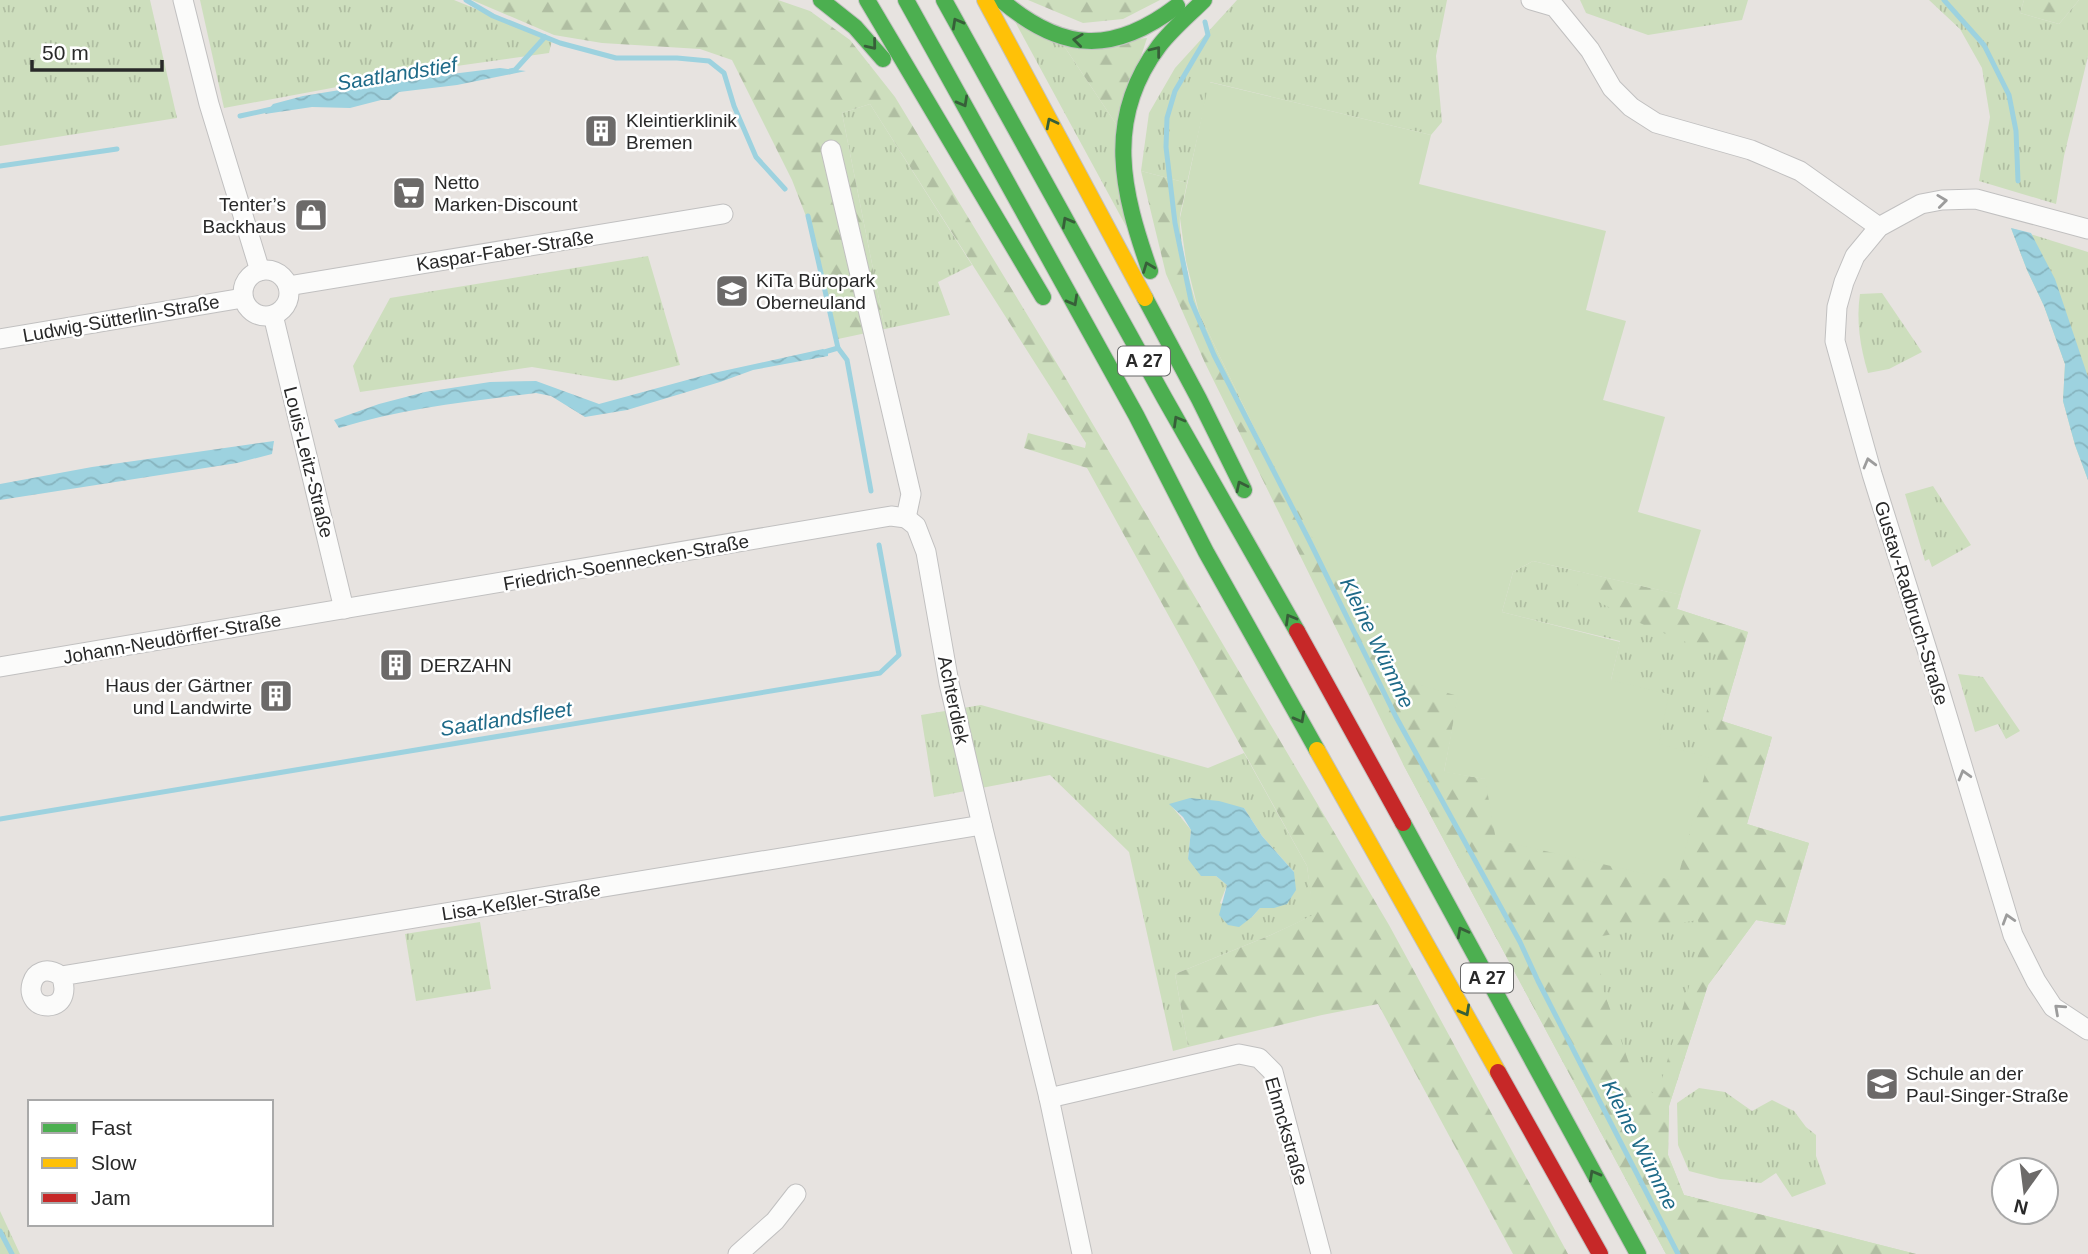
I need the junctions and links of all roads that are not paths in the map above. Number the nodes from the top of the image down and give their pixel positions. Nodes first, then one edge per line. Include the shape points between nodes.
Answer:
1 (183, 0) edge
2 (821, 0) edge
3 (867, 0) edge
4 (906, 0) edge
5 (944, 0) edge
6 (985, 0) edge
7 (1002, 0) edge
8 (1183, 0) edge
9 (1204, 0) edge
10 (1531, 0) edge
11 (831, 150) dead end
12 (972, 180) junction
13 (723, 214) dead end
14 (1879, 227) junction
15 (2088, 229) edge
16 (260, 271) junction
17 (288, 286) junction
18 (243, 298) junction
19 (1049, 307) dead end
20 (273, 315) junction
21 (0, 339) edge
22 (1199, 399) junction
23 (1133, 445) dead end
24 (1251, 506) dead end
25 (906, 518) junction
26 (1206, 552) junction
27 (1298, 601) dead end
28 (345, 609) junction
29 (0, 667) edge
30 (1348, 721) junction
31 (982, 825) junction
32 (61, 976) dead end
33 (2088, 1030) edge
34 (1049, 1098) junction
35 (796, 1194) dead end
36 (738, 1254) edge
37 (1082, 1254) edge
38 (1321, 1254) edge
39 (1600, 1254) edge
40 (1638, 1254) edge

1 - 16 street
2 -> 12 highway via 870,41
3 - 12 highway
4 -> 26 highway, A 27 via 1136,415
30 -> 5 highway, A 27
22 -> 6 highway
8 -> 7 highway via 1139,32 1091,41 1041,30
22 -> 9 highway via 1141,246 1124,187 1121,148 1126,110 1139,77 1158,47
10 - 14 street via 1555,7 1590,50 1612,88 1631,107 1656,123 1751,150 1800,171
11 - 25 street via 911,494
12 - 19 highway
13 - 17 street, Kaspar-Faber-Straße
14 -> 15 street via 1921,204 1976,199
33 -> 14 street, Gustav-Radbruch-Straße via 2053,1007 2012,934 1835,341 1844,282 1855,256
16 - 17 street via 276,273
16 - 18 street via 246,281
17 - 20 street via 287,303
18 - 20 street via 258,315
18 - 21 street, Ludwig-Sütterlin-Straße
20 - 28 street, Louis-Leitz-Straße
24 -> 22 highway
23 - 26 highway
25 - 28 street, Friedrich-Soennecken-Straße via 891,516
25 - 31 street, Achterdiek via 916,526 926,552 949,683
26 -> 39 highway, A 27
27 - 30 highway
28 - 29 street, Johann-Neudörffer-Straße
40 -> 30 highway, A 27
31 - 32 street, Lisa-Keßler-Straße
31 - 34 street, Achterdiek
34 - 37 street, Achterdiek
34 - 38 street, Ehmckstraße via 1239,1054 1259,1058 1273,1072
35 - 36 street via 775,1221

